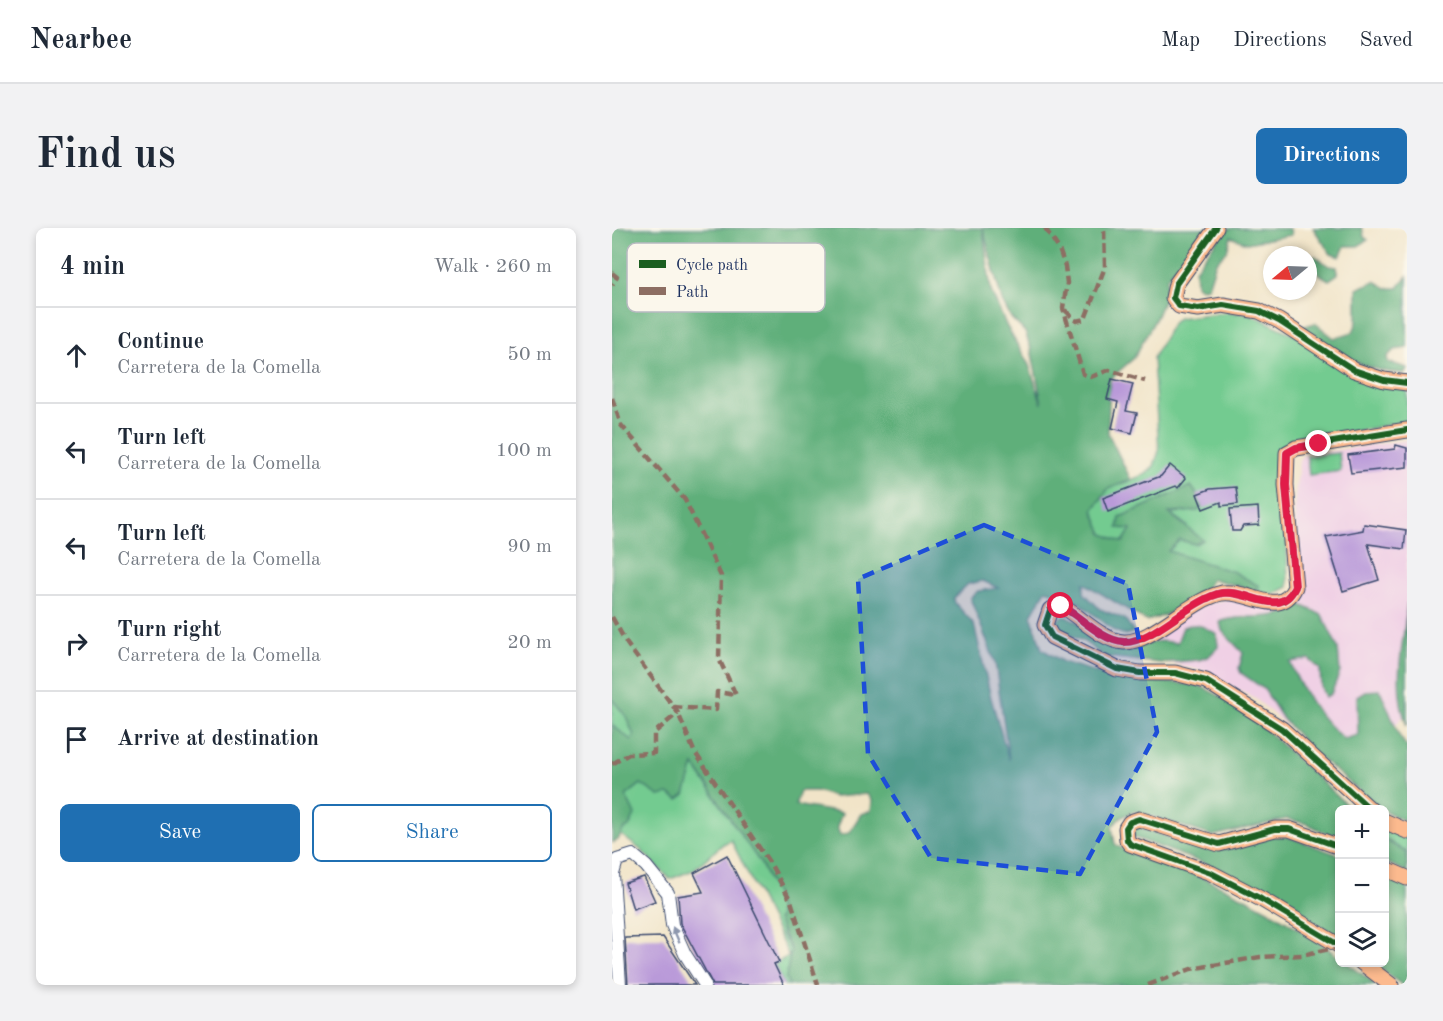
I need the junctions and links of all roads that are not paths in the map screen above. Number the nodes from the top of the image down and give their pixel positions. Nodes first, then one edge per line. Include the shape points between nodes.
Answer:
1 (1216, 228) edge
2 (1407, 383) edge
3 (1407, 430) edge
4 (1366, 805) edge
5 (1389, 823) edge
6 (1407, 831) edge
7 (1335, 845) edge
8 (1389, 870) edge
9 (1407, 878) edge
10 (1335, 943) edge
11 (1366, 967) edge
12 (620, 985) edge
13 (705, 985) edge
14 (1391, 985) edge

1 - 2 main road via 1176,284 1173,298 1179,306 1198,309 1223,305 1259,311 1354,370
3 - 4 main road via 1296,448 1287,453 1295,587 1282,603 1222,593 1127,642 1115,640 1061,606 1050,610 1046,625 1052,637 1117,669 1175,673 1206,681 1282,729
5 - 6 main road
7 - 10 main road via 1289,829 1219,844 1139,819 1126,828 1130,844 1211,873
8 - 9 main road
11 - 14 main road
13 -> 12 street via 672,926 668,893 633,855 617,860 613,874

